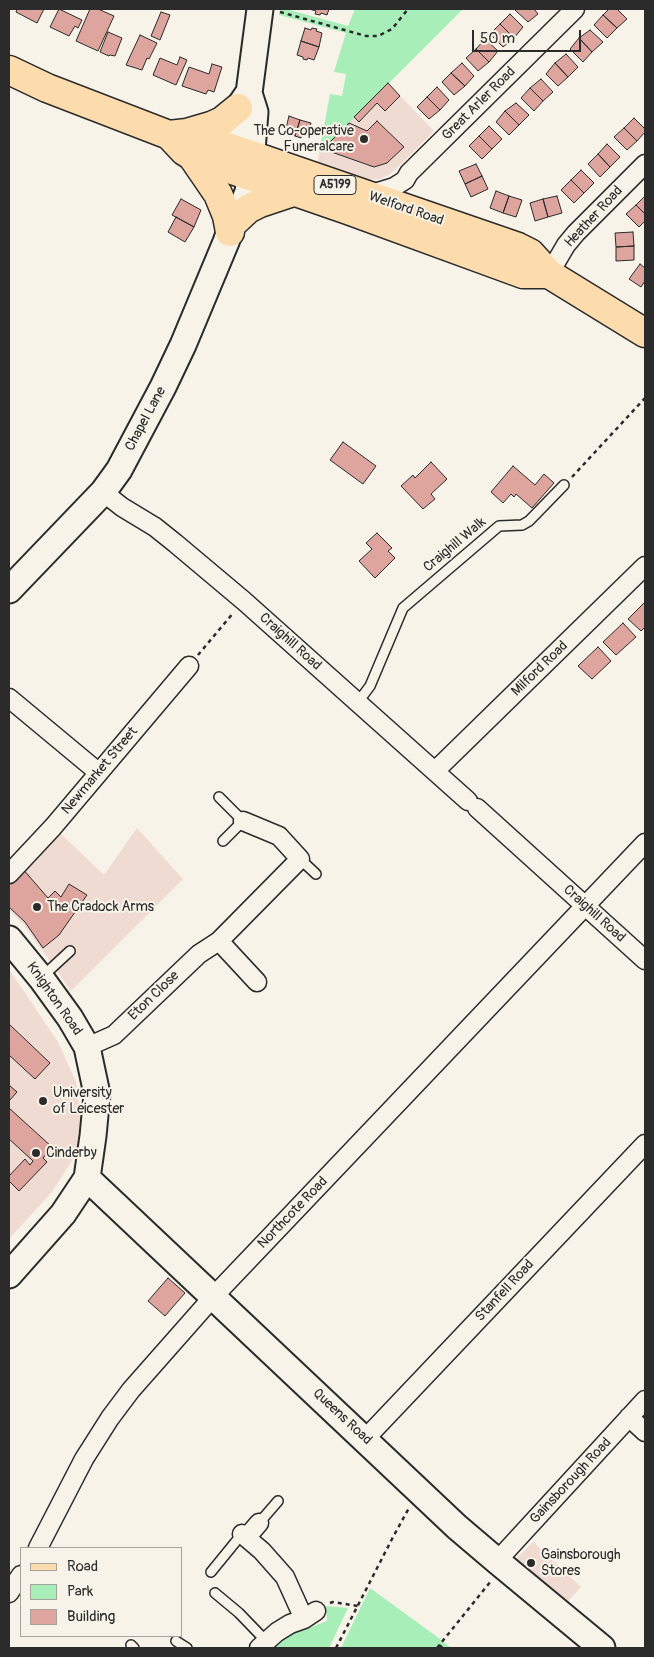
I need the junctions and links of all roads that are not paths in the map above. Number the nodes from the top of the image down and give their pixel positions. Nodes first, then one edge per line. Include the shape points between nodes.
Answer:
1 (575, 9) edge
2 (267, 10) edge
3 (9, 70) edge
4 (244, 100) junction
5 (182, 142) junction
6 (243, 163) junction
7 (645, 164) edge
8 (405, 180) junction
9 (293, 192) junction
10 (366, 196) junction
11 (418, 214) junction
12 (233, 224) junction
13 (549, 274) junction
14 (645, 333) edge
15 (564, 485) road end
16 (103, 492) junction
17 (645, 566) edge
18 (9, 590) edge
19 (189, 666) road end
20 (9, 698) edge
21 (358, 702) junction
22 (435, 771) junction
23 (98, 772) junction
24 (219, 797) dead end
25 (243, 821) junction
26 (223, 841) dead end
27 (645, 843) edge
28 (300, 859) junction
29 (9, 874) edge
30 (316, 874) dead end
31 (585, 906) junction
32 (9, 938) edge
33 (219, 941) junction
34 (70, 951) dead end
35 (645, 960) edge
36 (41, 978) junction
37 (257, 982) dead end
38 (87, 1047) junction
39 (645, 1144) edge
40 (87, 1178) junction
41 (9, 1275) edge
42 (213, 1297) junction
43 (645, 1400) edge
44 (629, 1417) junction
45 (645, 1432) edge
46 (365, 1439) junction
47 (278, 1501) dead end
48 (259, 1523) joint
49 (244, 1536) junction
50 (39, 1547) edge
51 (500, 1564) junction
52 (211, 1572) dead end
53 (20, 1576) edge
54 (9, 1593) edge
55 (215, 1593) dead end
56 (176, 1640) dead end
57 (262, 1645) edge
58 (187, 1648) edge
59 (602, 1648) edge

1 - 8 street, Great Arler Road
2 - 4 street
3 - 5 main road, Welford Road / A5199
4 - 5 main road via 222,121
4 - 6 street, Chapel Lane via 255,112
5 - 6 main road, Welford Road / A5199
5 - 12 main road via 218,194
6 - 9 main road, Welford Road / A5199
6 - 10 main road, Welford Road / A5199
6 - 12 street, Chapel Lane via 244,202
7 - 13 street, Heather Road via 576,233
8 - 10 street, Great Arler Road
8 - 11 street via 409,198
9 - 12 main road via 260,202
9 - 13 main road, Welford Road / A5199 via 523,274
10 - 11 main road, Welford Road / A5199
11 - 13 main road, Welford Road / A5199 via 524,250
12 - 16 street, Chapel Lane via 163,387 120,470
13 - 14 main road, Welford Road / A5199
15 - 21 lane, Craighill Walk via 529,521 522,525 499,526 403,608 370,686
16 - 18 street, Chapel Lane
16 - 21 street, Craighill Road via 175,542
17 - 22 street, Milford Road
19 - 23 street, Newmarket Street
20 - 23 street
21 - 22 street, Craighill Road
22 - 31 street, Craighill Road
23 - 29 street, Newmarket Street
24 - 25 lane
25 - 26 lane
25 - 28 street via 279,836
27 - 31 street, Northcote Road
28 - 30 lane
28 - 33 street, Eton Close
31 - 35 street, Craighill Road
31 - 42 street, Northcote Road
32 - 36 street, Knighton Road
33 - 37 street
33 - 38 street, Eton Close via 198,954 114,1035
34 - 36 lane
36 - 38 street, Knighton Road
38 - 40 street, Knighton Road via 97,1094
39 - 46 street, Stanfell Road
40 - 41 street, Knighton Road via 63,1214
40 - 42 street, Queens Road
42 - 46 street, Queens Road
42 - 50 street, Northcote Road via 110,1418 84,1459
43 - 44 street, Gainsborough Road
44 - 45 street
44 - 51 street, Gainsborough Road
46 - 51 street, Queens Road
47 - 48 lane
48 - 49 street
49 - 52 lane
49 - 57 street via 285,1577 310,1615 290,1624
51 - 59 street, Queens Road
53 - 54 street
55 - 57 lane via 240,1613
56 - 58 lane

